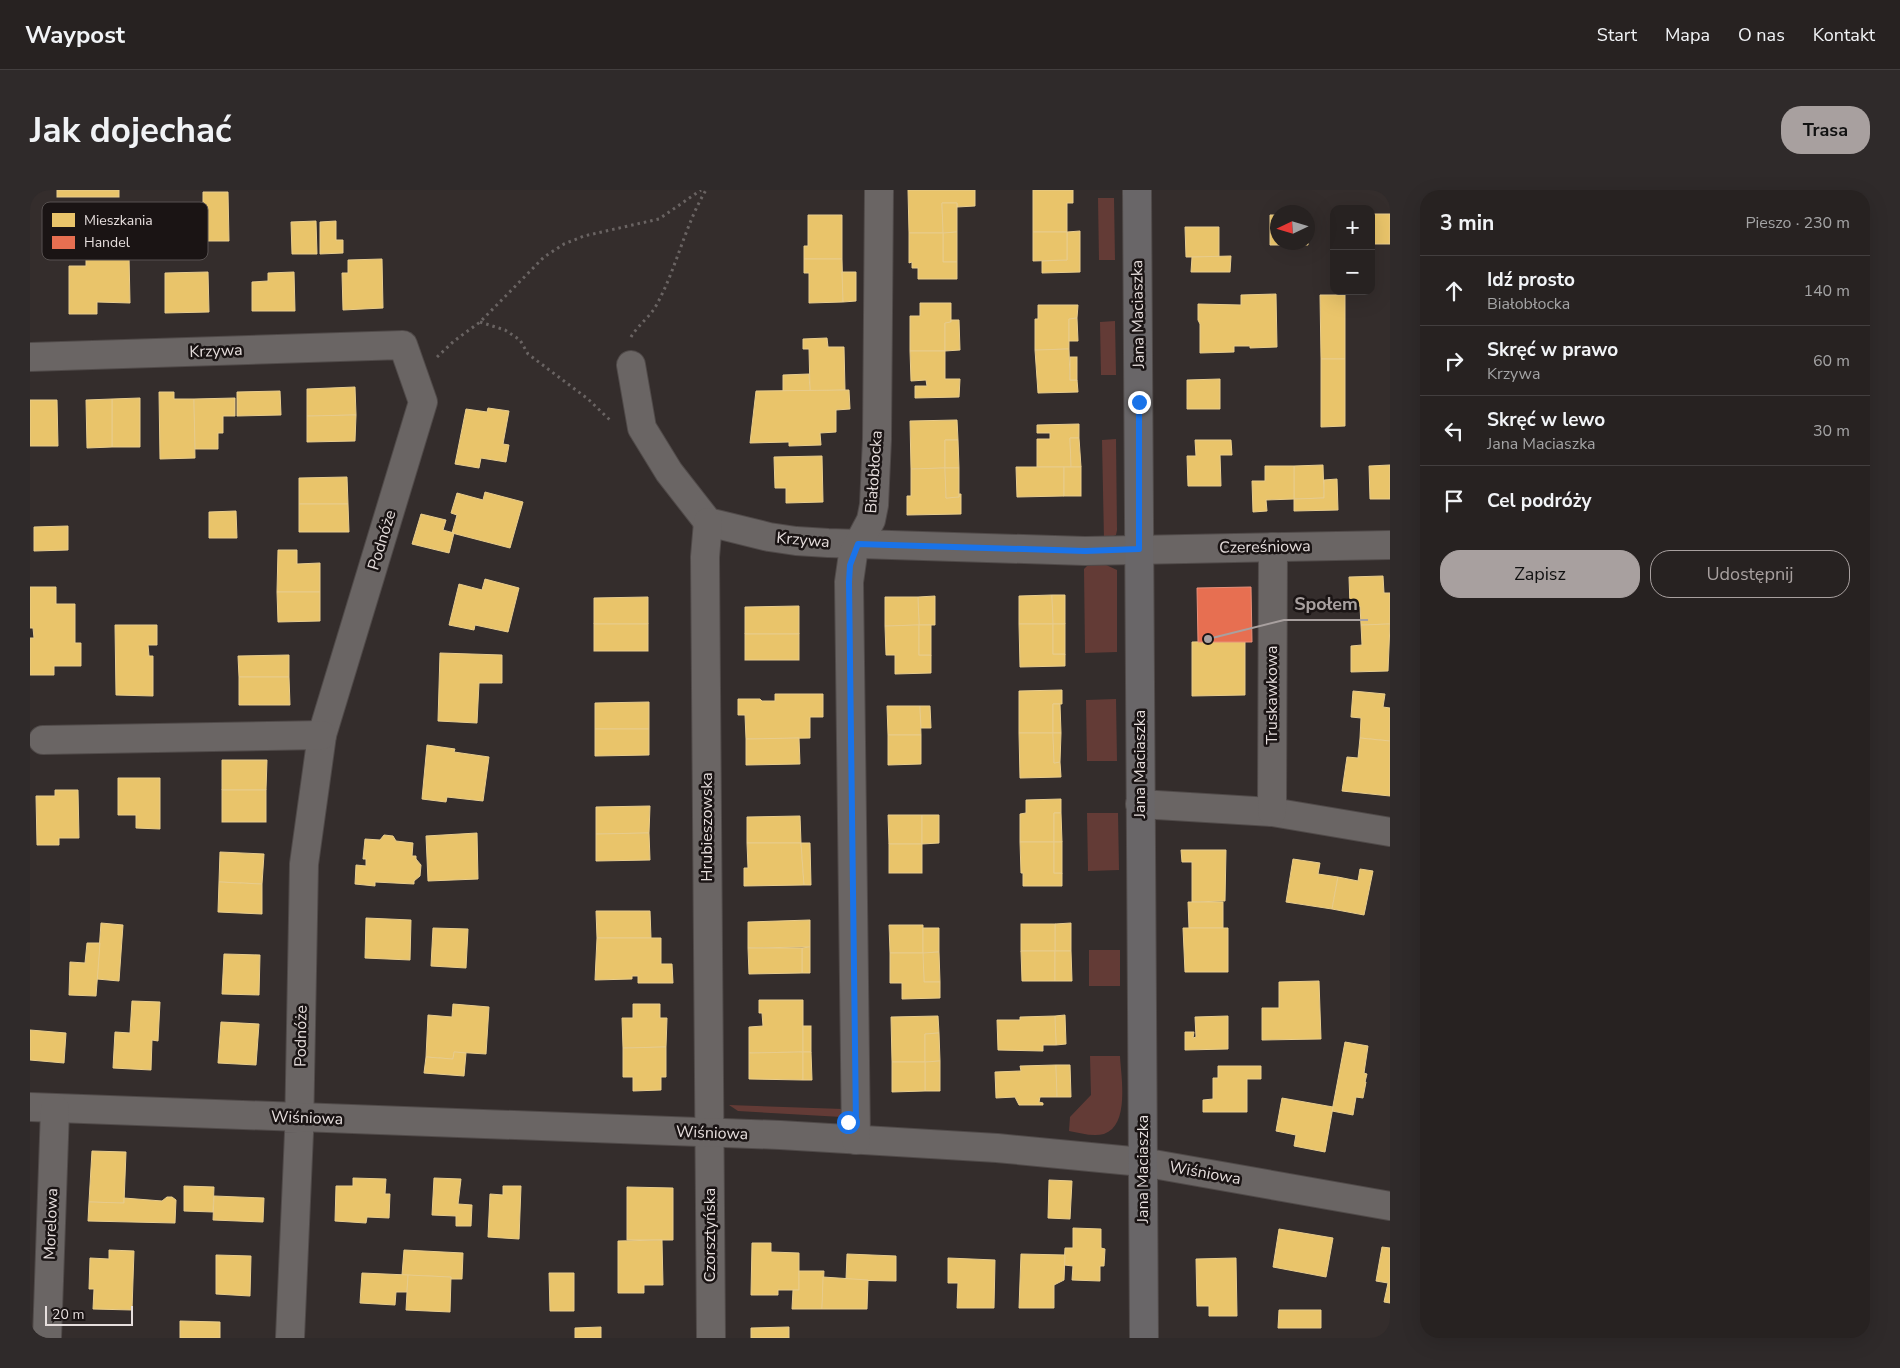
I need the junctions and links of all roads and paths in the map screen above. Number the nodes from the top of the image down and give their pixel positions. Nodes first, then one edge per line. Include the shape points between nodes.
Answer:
1 (701, 190) edge
2 (706, 190) edge
3 (879, 190) edge
4 (1137, 190) edge
5 (480, 322) junction
6 (403, 345) joint
7 (30, 357) edge
8 (631, 365) joint
9 (415, 378) junction
10 (642, 428) junction
11 (708, 522) junction
12 (858, 544) junction
13 (1390, 545) edge
14 (1273, 547) junction
15 (1139, 549) junction
16 (322, 735) junction
17 (43, 740) dead end
18 (1140, 804) junction
19 (1272, 812) junction
20 (1390, 832) edge
21 (42, 1108) edge
22 (300, 1117) junction
23 (710, 1132) junction
24 (856, 1140) junction
25 (1142, 1162) junction
26 (1390, 1206) edge
27 (47, 1338) edge
28 (290, 1338) edge
29 (711, 1338) edge
30 (1144, 1338) edge

1 - 5 path via 659,219 584,236 564,244 544,257
2 - 8 path via 656,306 632,336 629,347
3 - 12 street, Białobłocka via 874,505 871,520
4 - 15 street, Jana Maciaszka
5 - 9 path via 454,341
5 - 10 path via 505,330 520,340 528,354 588,399 627,434
6 - 7 street, Krzywa
6 - 9 street, Podnóże
8 - 10 street
9 - 16 street, Podnóże via 423,402
10 - 11 street via 669,472
11 - 12 street, Krzywa via 796,541
11 - 23 street, Hrubieszowska via 704,557
12 - 15 street, Krzywa via 1085,551
12 - 24 street, Białobłocka via 850,565 849,582
13 - 14 street, Czereśniowa
14 - 15 street, Czereśniowa
14 - 19 street, Truskawkowa
15 - 18 street, Jana Maciaszka
16 - 17 street
16 - 22 street, Podnóże via 304,864
18 - 19 street
18 - 25 street, Jana Maciaszka
19 - 20 street
21 - 22 street, Wiśniowa
21 - 27 street, Morelowa
22 - 23 street, Wiśniowa
22 - 28 street, Podnóże
23 - 24 street, Wiśniowa
23 - 29 street, Czorsztyńska
24 - 25 street, Wiśniowa via 997,1148
25 - 26 street, Wiśniowa
25 - 30 street, Jana Maciaszka

